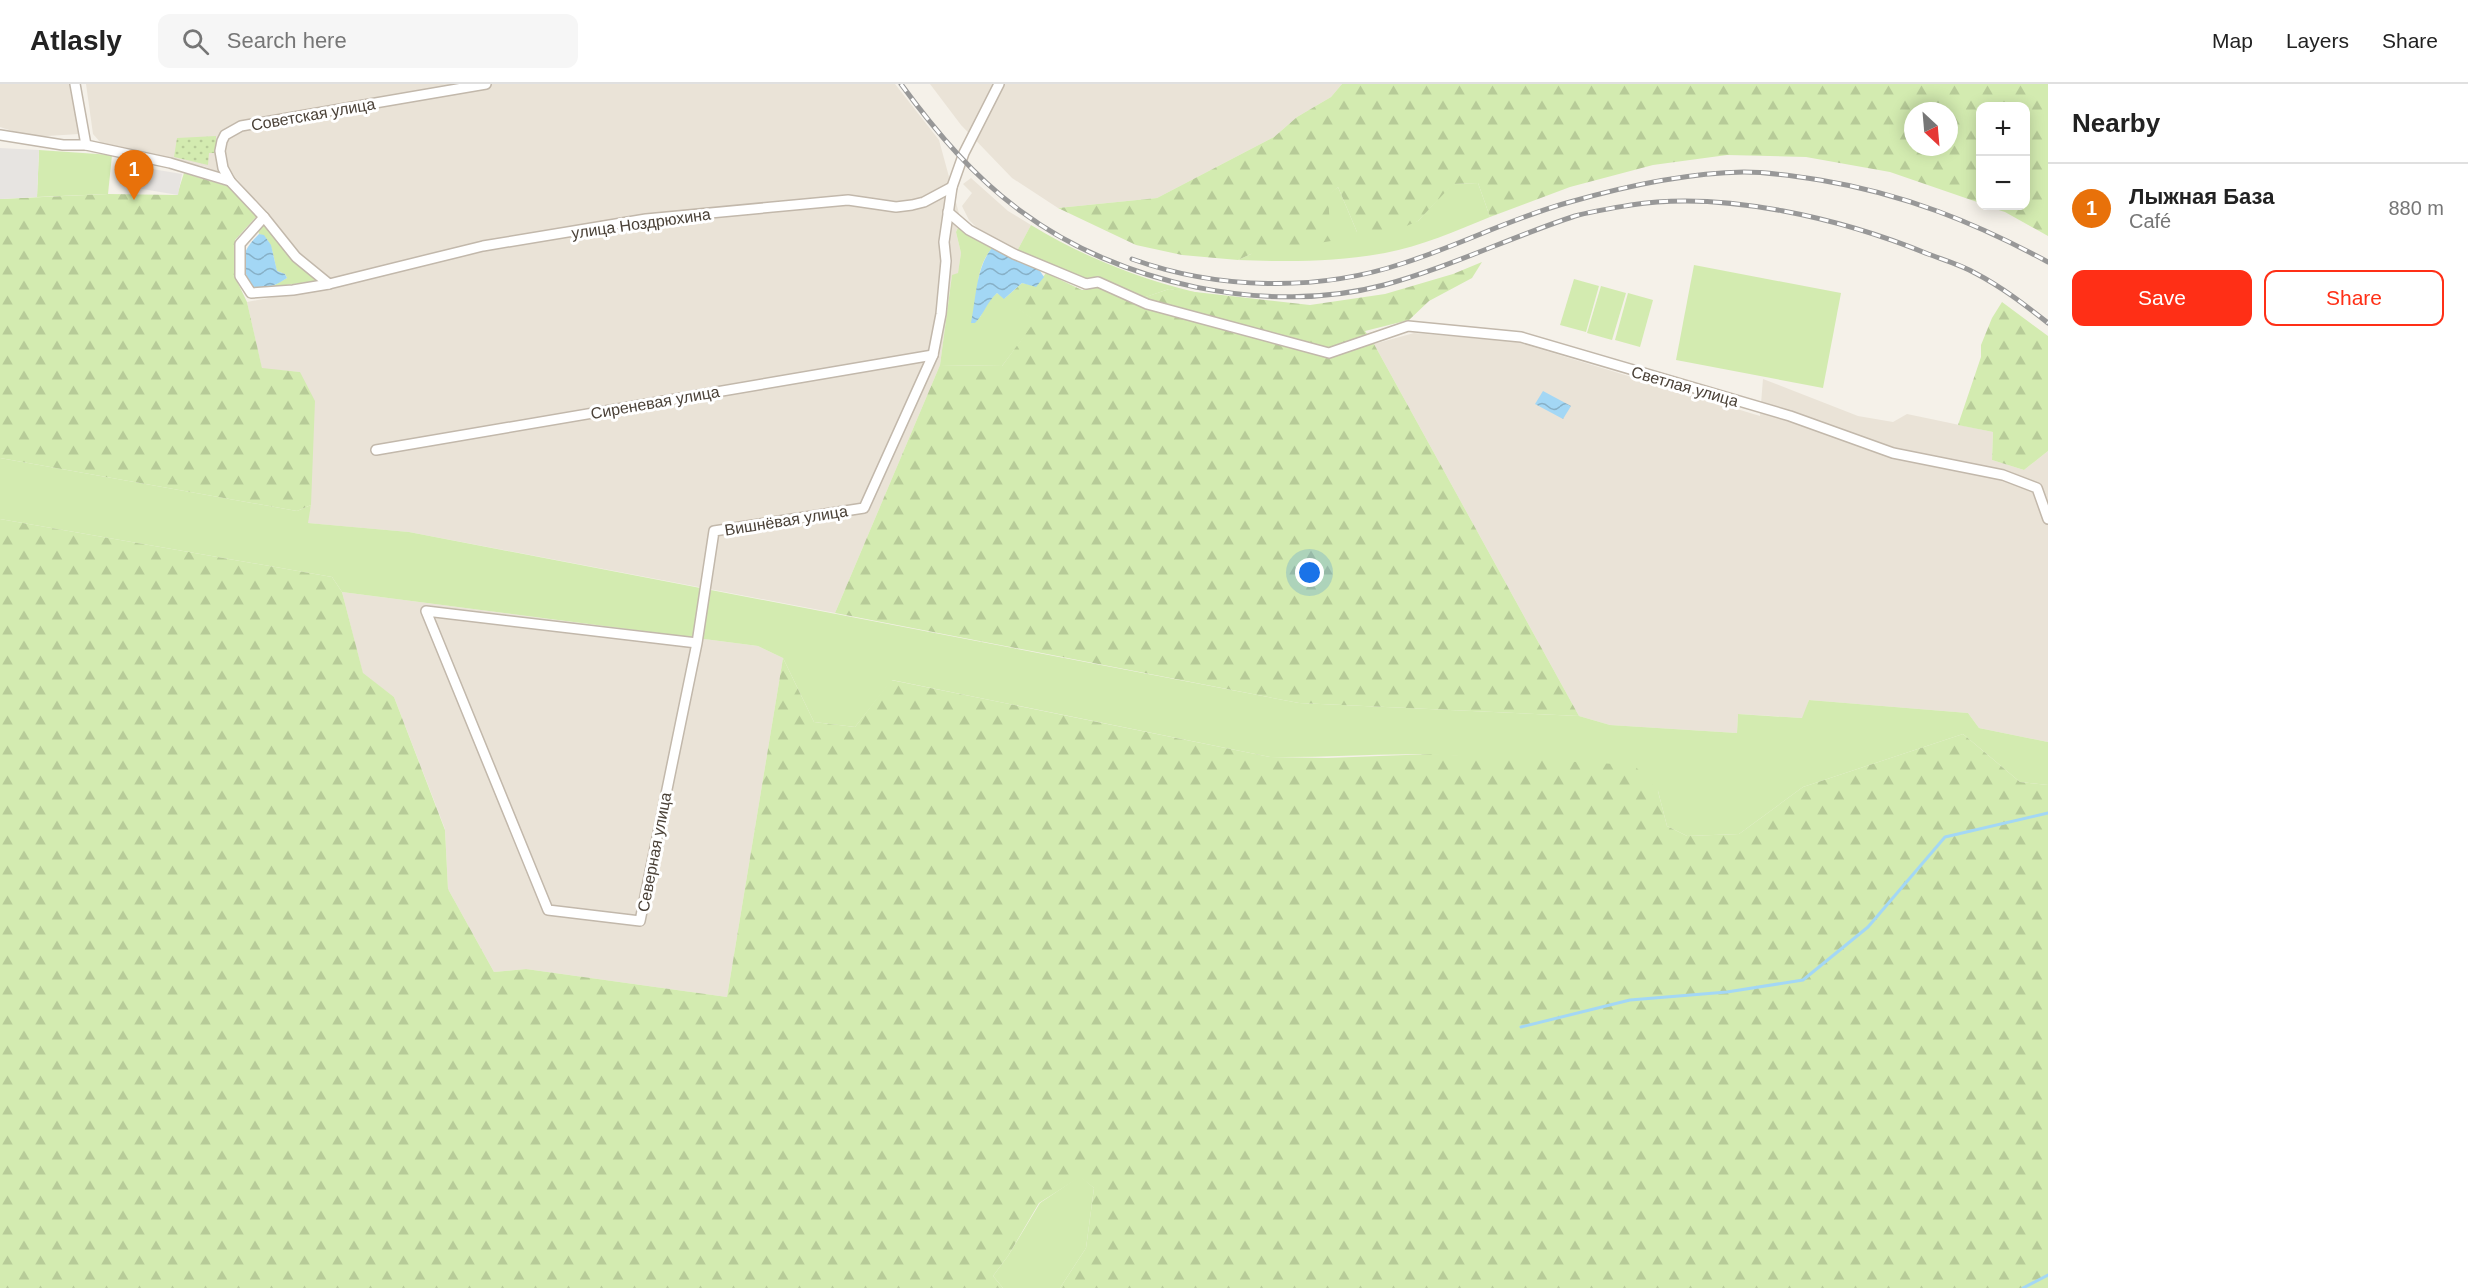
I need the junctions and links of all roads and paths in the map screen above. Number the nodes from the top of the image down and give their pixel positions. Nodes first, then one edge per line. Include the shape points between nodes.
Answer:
1 (75, 84) edge
2 (486, 84) edge
3 (999, 84) edge
4 (0, 135) edge
5 (87, 145) junction
6 (230, 181) junction
7 (952, 186) junction
8 (948, 212) junction
9 (264, 217) junction
10 (329, 284) junction
11 (933, 355) junction
12 (376, 450) dead end
13 (2048, 519) edge
14 (697, 643) junction

1 - 5 street
2 - 6 street, Советская улица via 241,126 225,135 220,151
3 - 7 street
4 - 5 street
5 - 6 street
6 - 9 street, Советская улица
7 - 8 street
7 - 10 street, улица Ноздрюхина via 912,206 848,200 646,219 483,246
8 - 11 street via 941,314
8 - 13 street, Светлая улица via 969,230 1005,250 1086,284 1098,282 1147,304 1329,353 1408,326 1521,337 1790,416 1893,453 2003,475 2037,488
9 - 10 street, Советская улица via 296,257
9 - 10 street, улица Ноздрюхина via 240,244 240,276 251,293
11 - 12 street, Сиреневая улица
11 - 14 street, Вишнёвая улица via 864,508 714,531
14 - 14 street, Северная улица via 640,921 548,910 426,611

